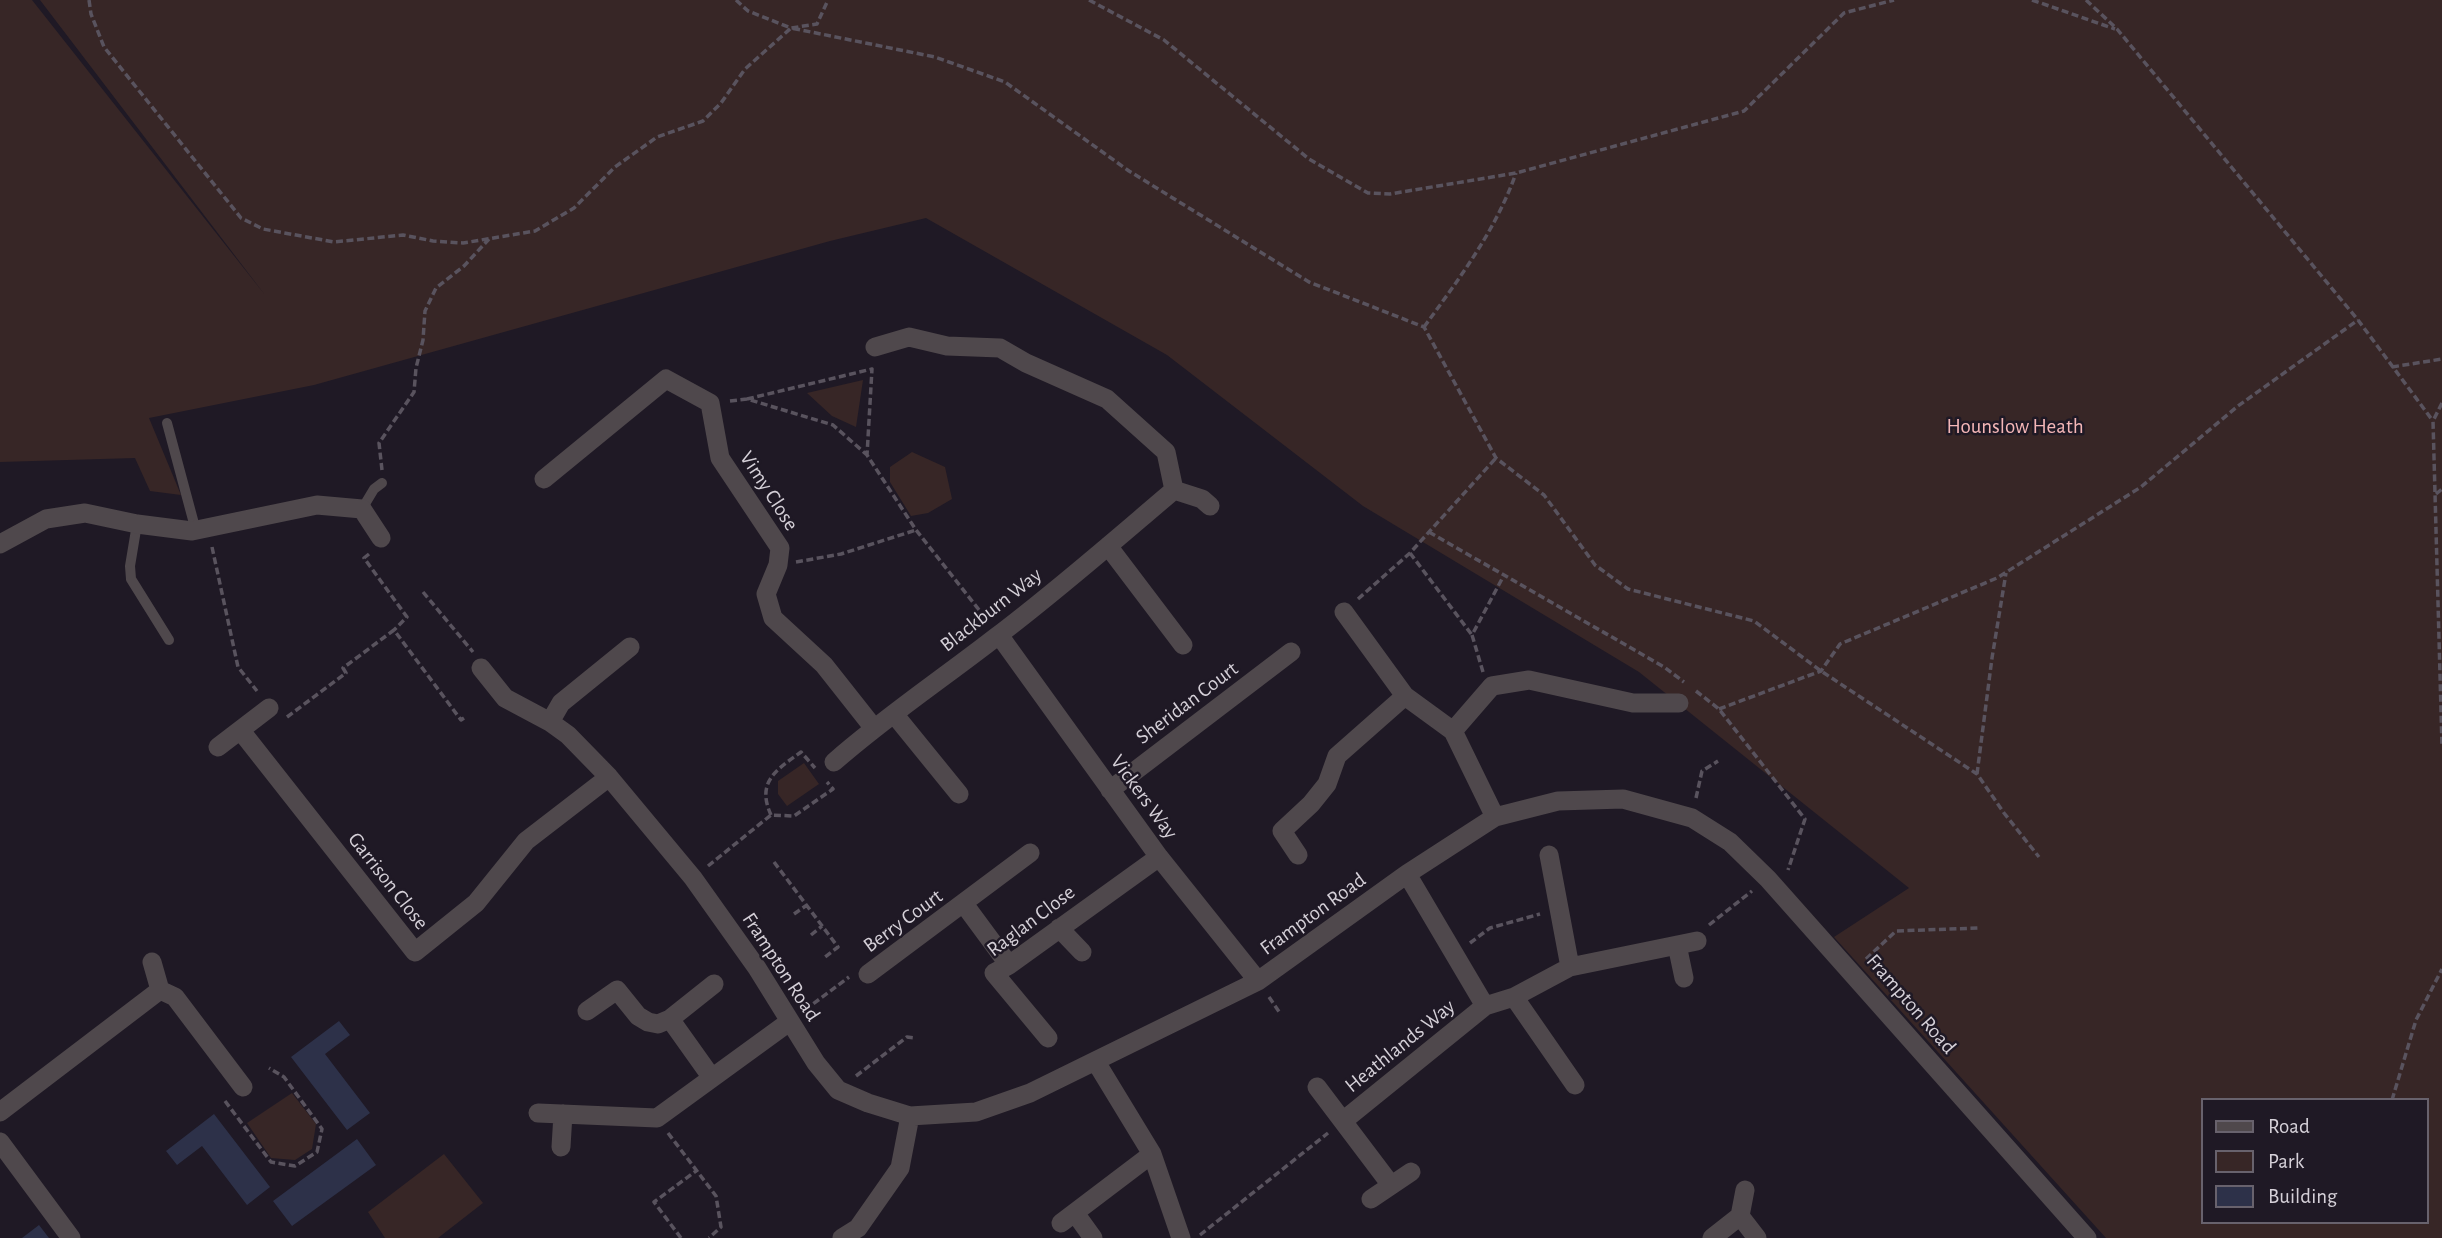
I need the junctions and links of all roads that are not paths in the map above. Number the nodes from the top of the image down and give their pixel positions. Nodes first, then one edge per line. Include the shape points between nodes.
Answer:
1 (875, 347) dead end
2 (167, 423) dead end
3 (544, 479) dead end
4 (382, 483) road end
5 (1174, 490) junction
6 (1210, 506) dead end
7 (362, 509) junction
8 (137, 524) junction
9 (202, 529) junction
10 (0, 544) edge
11 (377, 544) road end
12 (1108, 546) junction
13 (1344, 612) road end
14 (999, 635) junction
15 (169, 640) dead end
16 (1183, 645) dead end
17 (630, 647) dead end
18 (1291, 652) dead end
19 (481, 668) road end
20 (1405, 696) junction
21 (1679, 703) dead end
22 (269, 708) road end
23 (894, 714) junction
24 (550, 722) junction
25 (873, 727) junction
26 (241, 731) junction
27 (1453, 731) junction
28 (218, 747) dead end
29 (827, 767) road end
30 (610, 777) junction
31 (1110, 790) junction
32 (959, 794) dead end
33 (1495, 817) junction
34 (1030, 853) dead end
35 (1298, 855) dead end
36 (1549, 855) dead end
37 (1159, 857) junction
38 (1407, 874) junction
39 (964, 904) junction
40 (1059, 928) junction
41 (1697, 941) road end
42 (1677, 945) junction
43 (1082, 952) dead end
44 (152, 962) dead end
45 (1009, 965) junction
46 (1570, 967) junction
47 (869, 974) road end
48 (1685, 978) dead end
49 (1258, 981) junction
50 (714, 984) dead end
51 (160, 990) junction
52 (1514, 998) junction
53 (1485, 1006) junction
54 (587, 1011) dead end
55 (670, 1019) junction
56 (789, 1022) junction
57 (1048, 1038) dead end
58 (1096, 1062) junction
59 (712, 1078) junction
60 (1575, 1085) dead end
61 (243, 1087) dead end
62 (1317, 1087) dead end
63 (0, 1112) edge
64 (538, 1113) dead end
65 (563, 1114) junction
66 (910, 1116) junction
67 (1343, 1121) junction
68 (0, 1142) edge
69 (561, 1147) dead end
70 (1152, 1154) junction
71 (1411, 1172) dead end
72 (1391, 1185) junction
73 (1745, 1190) dead end
74 (1371, 1199) dead end
75 (1740, 1216) junction
76 (855, 1235) edge
77 (71, 1238) edge
78 (1093, 1238) edge
79 (1181, 1238) edge
80 (1712, 1238) edge
81 (1757, 1238) edge
82 (2087, 1238) edge

1 - 5 street via 909,337 947,346 1000,348 1107,399 1166,452
2 - 9 lane
3 - 25 street, Vimy Close via 666,379 710,403 720,458 779,548 778,565 766,594 773,618 824,665
4 - 7 lane
5 - 6 street
5 - 12 street, Blackburn Way
7 - 9 street via 317,505
7 - 11 street
8 - 9 street
8 - 10 street via 85,513 46,519
8 - 15 lane via 131,579
12 - 14 street, Blackburn Way
12 - 16 street
13 - 20 street
14 - 23 street, Blackburn Way
14 - 31 street, Vickers Way
17 - 24 street via 561,703
18 - 31 street, Sheridan Court
19 - 24 street via 505,698
20 - 27 street
20 - 35 street via 1337,757 1327,784 1282,831
21 - 27 street via 1633,703 1529,680 1492,686
22 - 26 street
23 - 25 street, Blackburn Way
23 - 32 street
24 - 30 street, Frampton Road
25 - 29 street, Blackburn Way
26 - 28 street
26 - 30 street, Garrison Close via 415,952 476,902 526,841
27 - 33 street
30 - 56 street, Frampton Road via 693,878
31 - 37 street, Vickers Way
33 - 38 street, Frampton Road
33 - 82 street, Frampton Road via 1558,801 1623,799 1692,818 1730,842 1774,885
34 - 39 street, Berry Court
36 - 46 street
37 - 40 street, Raglan Close
37 - 49 street, Vickers Way
38 - 49 street, Frampton Road
38 - 53 street, Heathlands Way
39 - 45 street, Berry Court
39 - 47 street, Berry Court
40 - 43 street
40 - 45 street, Raglan Close
41 - 42 street, Heathlands Way
42 - 46 street, Heathlands Way
42 - 48 street
44 - 51 street
45 - 57 street, Raglan Close via 994,974
46 - 52 street, Heathlands Way
49 - 58 street, Frampton Road
50 - 55 street
51 - 61 street via 175,997
51 - 63 street
52 - 53 street, Heathlands Way
52 - 60 street
53 - 67 street, Heathlands Way
54 - 55 street via 617,990 648,1022
55 - 59 street
56 - 59 street
56 - 66 street, Frampton Road via 838,1090
58 - 66 street, Frampton Road via 976,1112
58 - 70 street
59 - 65 street via 657,1118
62 - 67 street, Heathlands Way
64 - 65 street
65 - 69 street
66 - 76 street via 900,1168
67 - 72 street
68 - 77 street
70 - 78 street via 1068,1218
70 - 79 street
71 - 72 street
72 - 74 street
73 - 75 street
75 - 80 street
75 - 81 street

